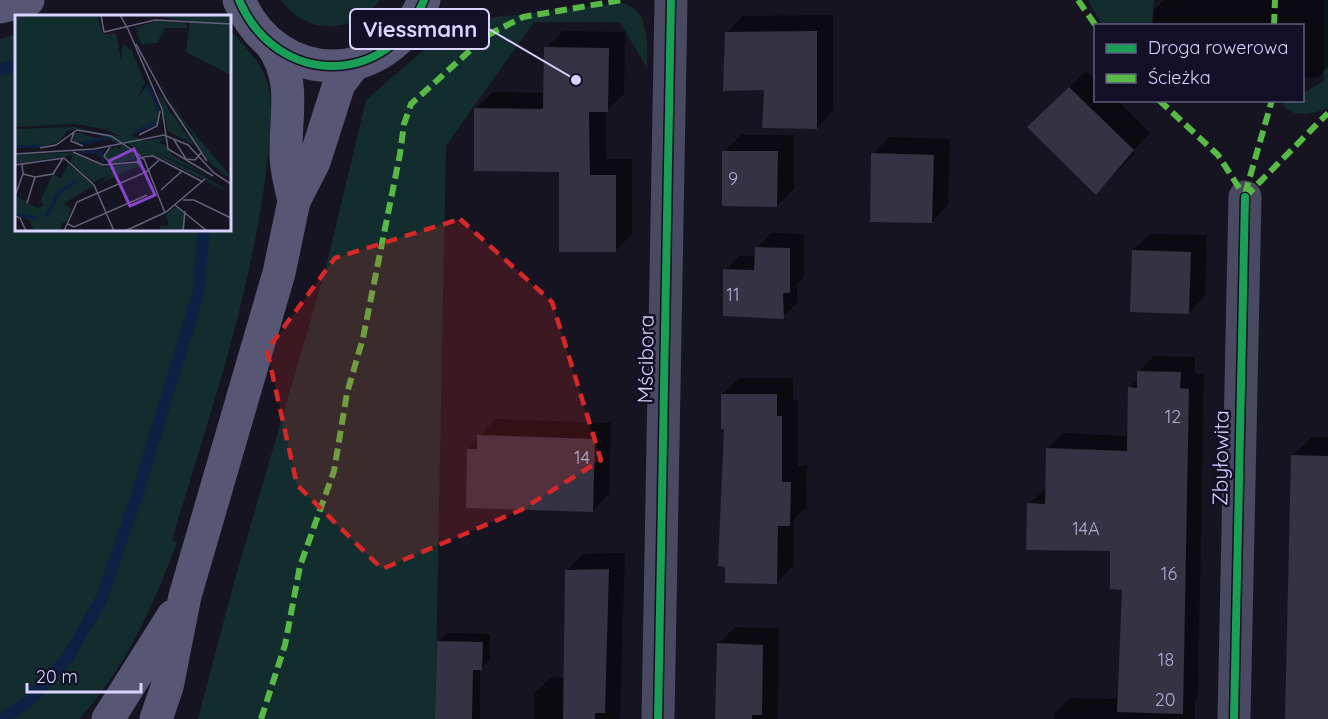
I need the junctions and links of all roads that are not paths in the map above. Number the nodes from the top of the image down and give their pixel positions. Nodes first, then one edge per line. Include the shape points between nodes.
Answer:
1 (28, 0) edge
2 (220, 0) edge
3 (671, 0) edge
4 (426, 3) edge
5 (0, 7) edge
6 (254, 24) edge
7 (355, 63) junction
8 (1245, 197) dead end
9 (294, 201) junction
10 (185, 596) junction
11 (108, 719) edge
12 (156, 719) edge
13 (658, 719) edge
14 (1234, 719) edge

1 - 5 main road
2 - 6 main road
3 - 13 street, Mścibora
4 - 7 main road via 395,43 379,55
6 - 7 main road via 309,64
6 - 9 main road via 279,56 288,84 286,153
7 - 9 main road via 339,84 314,162
8 - 14 street, Zbyłowita
9 - 10 main road via 279,273
10 - 11 main road
10 - 12 main road via 167,687

